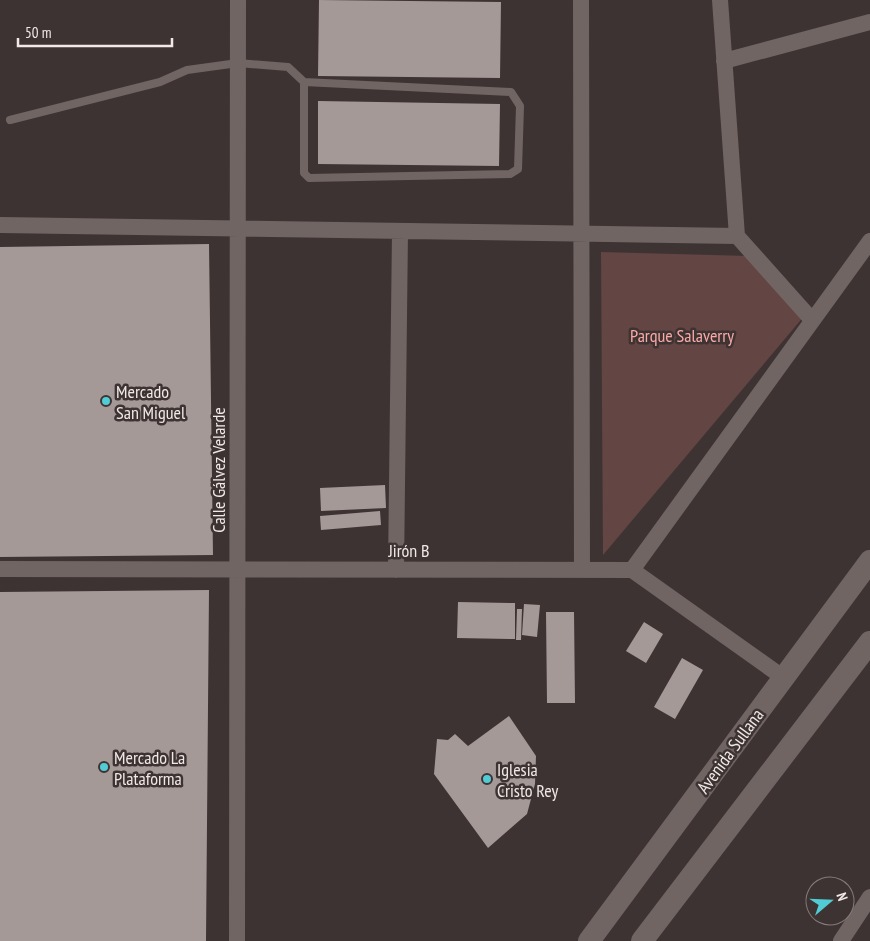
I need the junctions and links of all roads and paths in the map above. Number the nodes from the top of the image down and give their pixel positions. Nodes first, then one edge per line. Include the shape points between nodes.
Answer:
1 (238, 0) edge
2 (581, 0) edge
3 (720, 0) edge
4 (870, 22) edge
5 (724, 61) junction
6 (238, 63) junction
7 (304, 82) junction
8 (10, 120) dead end
9 (0, 225) edge
10 (238, 229) junction
11 (400, 231) junction
12 (582, 234) junction
13 (737, 236) junction
14 (870, 241) edge
15 (812, 320) junction
16 (870, 561) edge
17 (0, 569) edge
18 (238, 570) junction
19 (396, 570) junction
20 (582, 570) junction
21 (632, 570) junction
22 (870, 642) edge
23 (784, 678) junction
24 (870, 897) edge
25 (237, 941) edge
26 (589, 941) edge
27 (642, 941) edge
28 (841, 941) edge

1 - 6 street, Calle Gálvez Velarde
2 - 12 street
3 - 5 street
4 - 5 street
5 - 13 street
6 - 7 lane via 288,67
6 - 8 lane via 187,70 160,82
6 - 10 street, Calle Gálvez Velarde
7 - 7 lane via 511,92 520,106 518,169 510,174 309,178 304,173
9 - 10 street
10 - 11 street
10 - 18 street, Calle Gálvez Velarde
11 - 12 street
11 - 19 street
12 - 13 street
12 - 20 street
13 - 15 street
14 - 15 street
15 - 21 street
16 - 23 main road, Avenida Sullana
17 - 18 street, Jirón B
18 - 19 street, Jirón B
18 - 25 street, Calle Gálvez Velarde
19 - 20 street, Jirón B
20 - 21 street, Jirón B
21 - 23 street
22 - 27 main road
23 - 26 main road, Avenida Sullana
24 - 28 street

